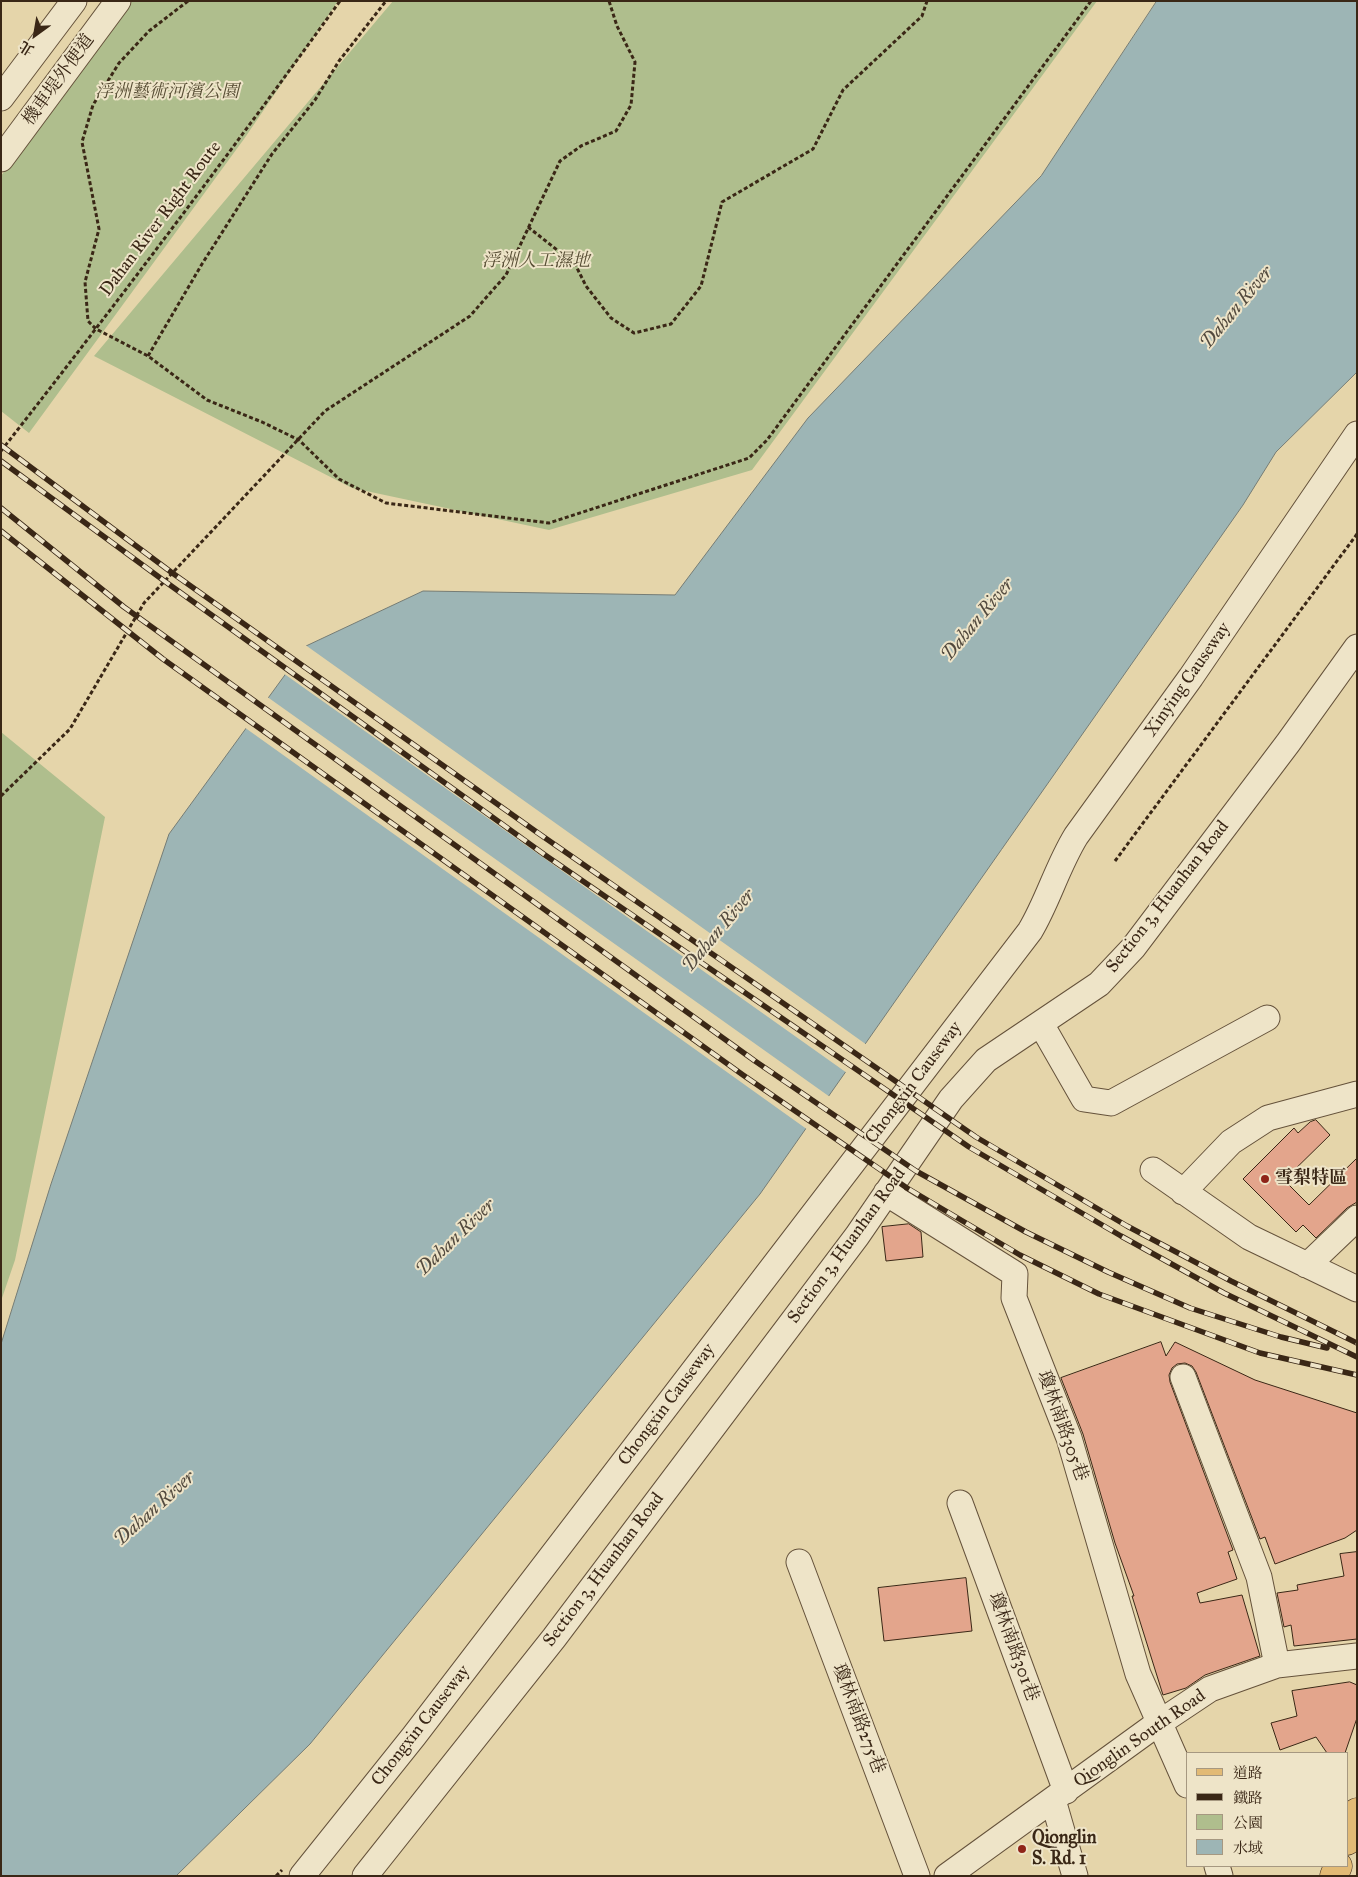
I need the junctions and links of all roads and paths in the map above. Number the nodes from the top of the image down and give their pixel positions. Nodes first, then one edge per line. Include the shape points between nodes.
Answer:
1 (74, 1) edge
2 (118, 1) edge
3 (188, 1) edge
4 (340, 1) edge
5 (386, 1) edge
6 (609, 1) edge
7 (927, 1) edge
8 (1090, 1) edge
9 (5, 82) edge
10 (1, 160) edge
11 (528, 227) junction
12 (96, 329) junction
13 (148, 356) junction
14 (1357, 434) edge
15 (299, 440) junction
16 (1, 451) edge
17 (1357, 534) edge
18 (1357, 647) edge
19 (1, 796) edge
20 (1115, 861) dead end
21 (1030, 931) joint
22 (1267, 1018) dead end
23 (1041, 1024) junction
24 (1357, 1094) edge
25 (1153, 1170) dead end
26 (1183, 1192) junction
27 (886, 1193) junction
28 (1357, 1218) edge
29 (1306, 1265) junction
30 (1357, 1289) edge
31 (1183, 1377) dead end
32 (960, 1503) dead end
33 (799, 1562) dead end
34 (1357, 1656) edge
35 (1277, 1665) junction
36 (1160, 1723) junction
37 (1186, 1783) edge
38 (1060, 1796) junction
39 (1357, 1812) edge
40 (1348, 1838) edge
41 (302, 1876) edge
42 (365, 1876) edge
43 (917, 1876) edge
44 (947, 1876) edge
45 (1075, 1876) edge

1 - 9 street
2 - 10 street, 機車堤外便道
3 - 12 path via 149,31 119,63 93,105 82,142 98,229 85,282 88,321
4 - 12 path, Dahan River Right Route
5 - 13 path via 272,154
6 - 11 path via 635,62 631,105 616,132 581,146 560,161
7 - 11 path via 922,16 843,90 812,149 722,202 701,286 671,324 634,333 610,318 586,286 575,264
8 - 15 path via 768,440 750,458 549,523 386,503 339,479
11 - 15 path via 506,275 470,316 325,411
12 - 13 path
12 - 16 path, Dahan River Right Route
13 - 15 path via 207,400
14 - 21 street, Xinying Causeway via 1191,677 1076,836 1064,855 1040,915
15 - 19 path via 144,603 70,729
17 - 20 path
18 - 23 street, Section 3, Huanhan Road via 1133,948 1099,984
21 - 41 street, Chongxin Causeway via 420,1728
22 - 23 street via 1111,1103 1084,1099
23 - 27 street, Section 3, Huanhan Road via 986,1060 951,1099
24 - 26 street via 1268,1118 1231,1142
25 - 26 street
26 - 29 street via 1250,1237
27 - 36 street, 瓊林南路305巷 via 1015,1274 1014,1298 1069,1438 1138,1674
27 - 42 street, Section 3, Huanhan Road via 554,1638
28 - 29 street
29 - 30 street
31 - 35 street via 1259,1577
32 - 38 street, 瓊林南路301巷
33 - 43 street, 瓊林南路275巷
34 - 35 street, Qionglin South Road
35 - 36 street, Qionglin South Road via 1210,1689
36 - 37 street
36 - 38 street, Qionglin South Road
38 - 44 street, Qionglin South Road
38 - 45 street, 瓊林南路301巷
39 - 40 main road

